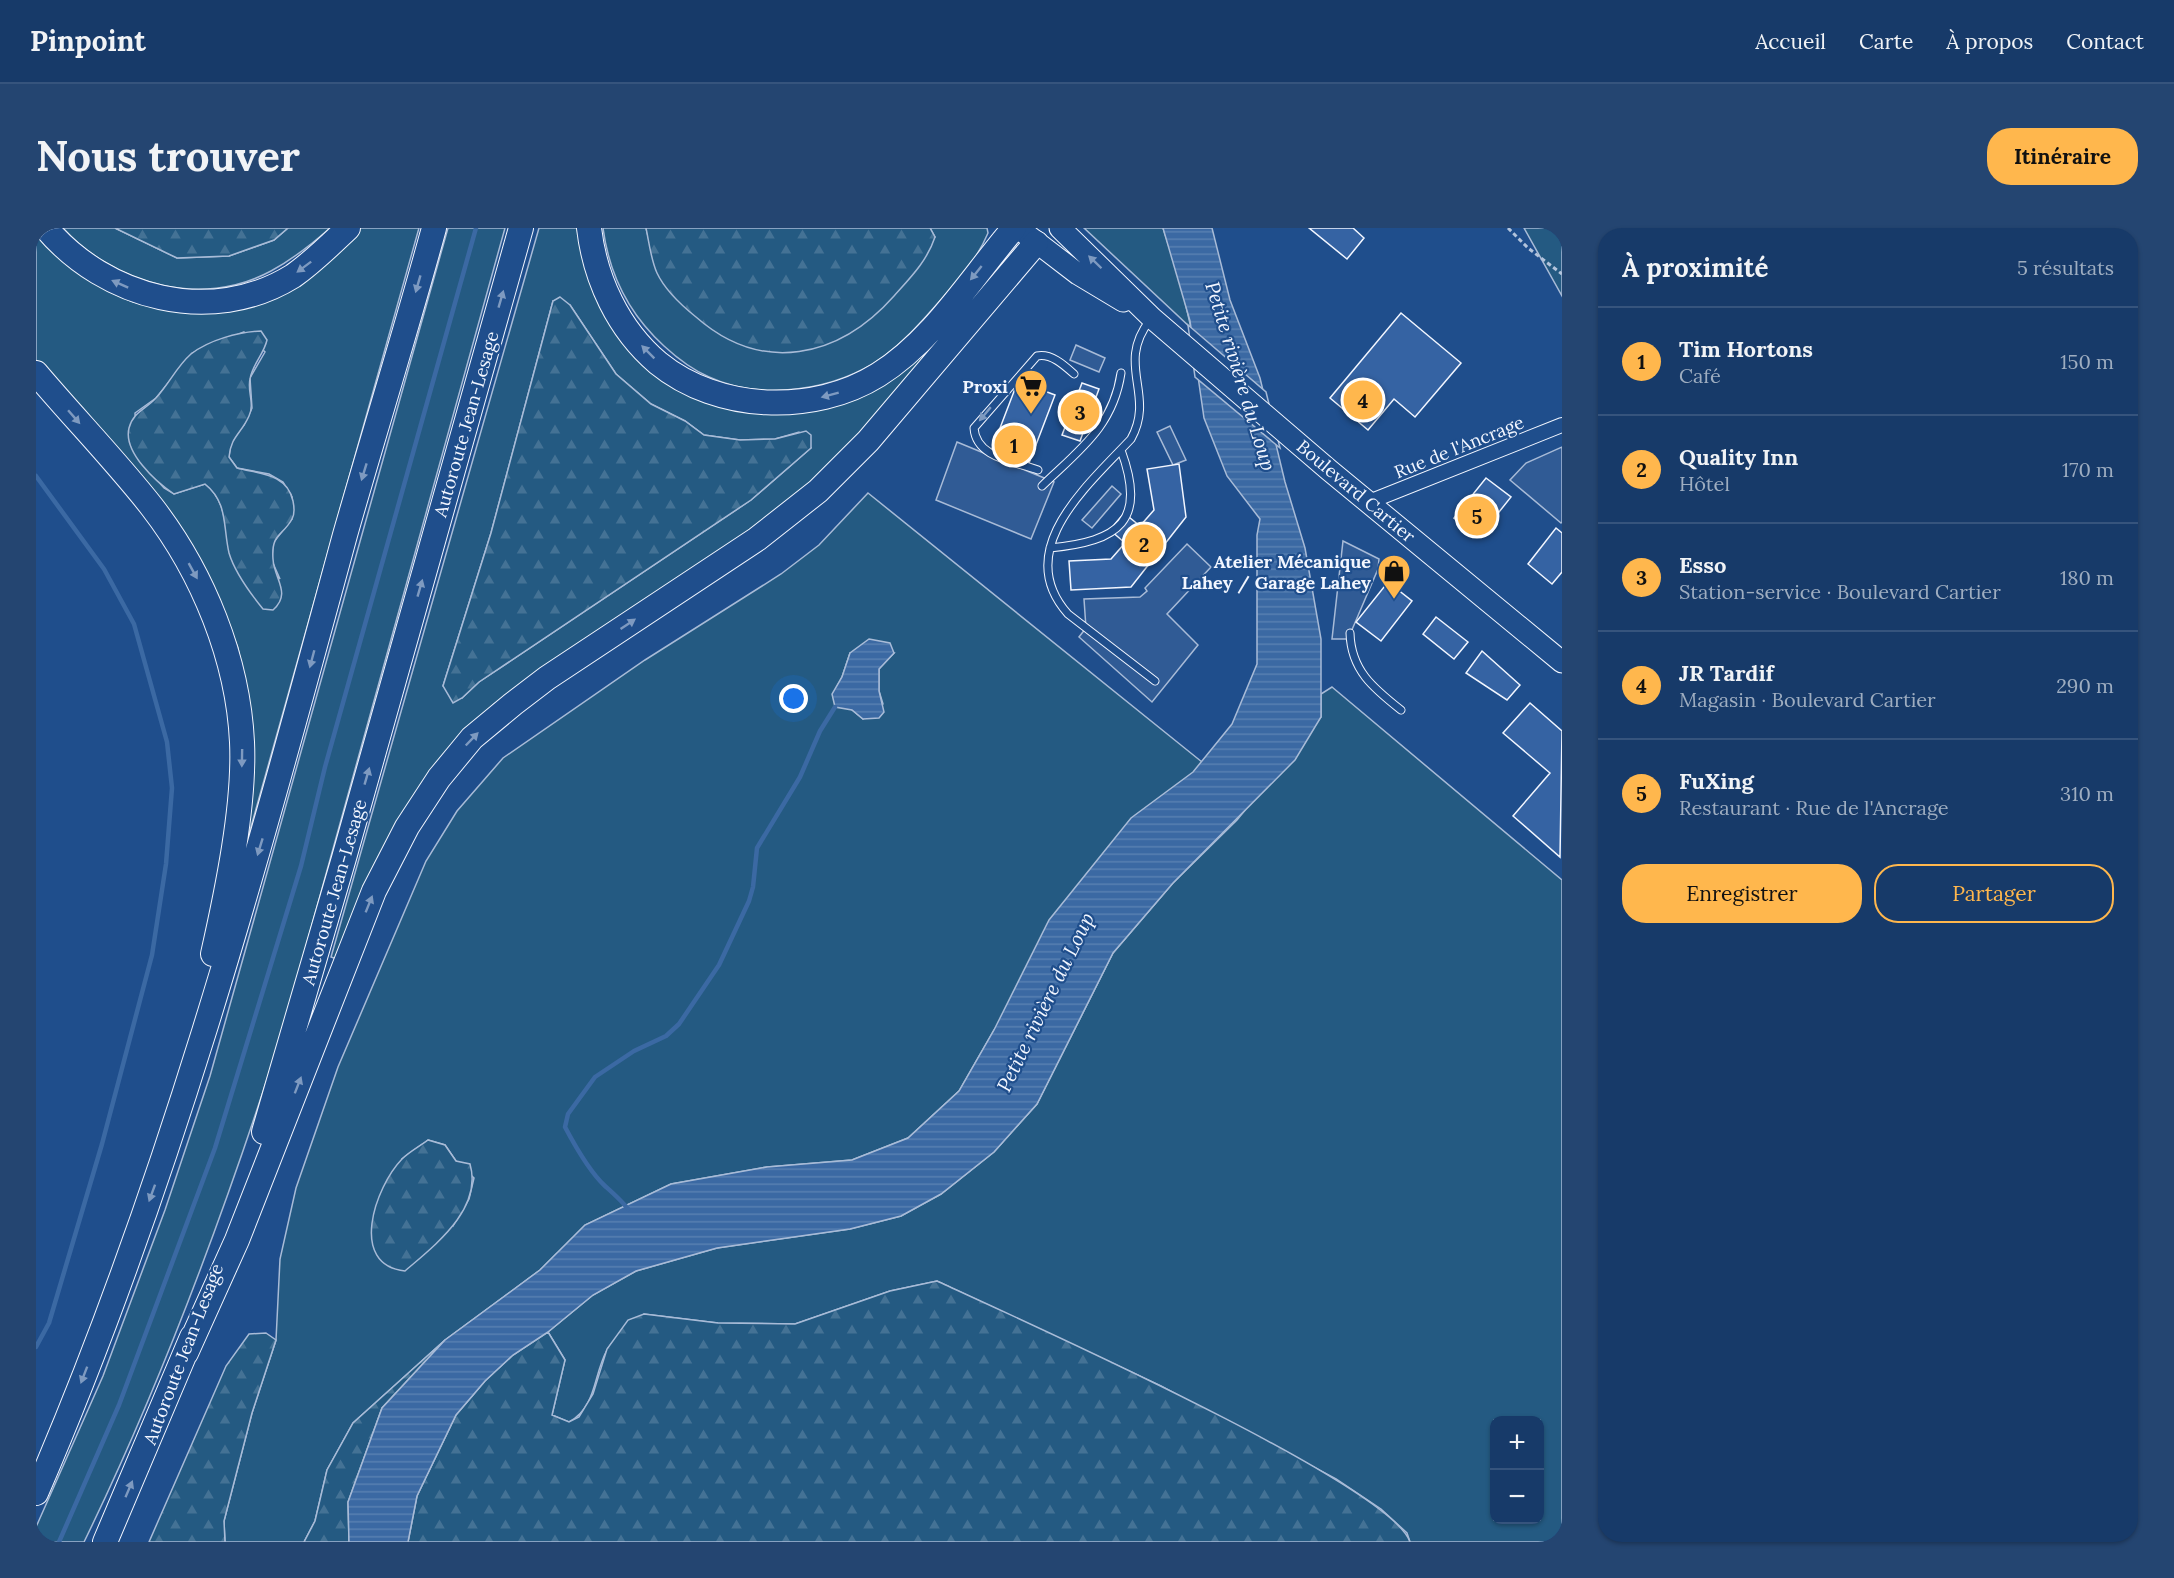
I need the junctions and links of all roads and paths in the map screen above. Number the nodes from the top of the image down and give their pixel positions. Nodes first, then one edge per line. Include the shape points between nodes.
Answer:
1 (46, 228) edge
2 (348, 228) edge
3 (434, 228) edge
4 (521, 228) edge
5 (589, 228) edge
6 (1060, 228) edge
7 (1508, 228) edge
8 (1029, 232) edge
9 (1562, 274) edge
10 (1152, 318) junction
11 (36, 373) edge
12 (1121, 373) dead end
13 (1074, 374) dead end
14 (1562, 425) edge
15 (1121, 450) junction
16 (1038, 470) dead end
17 (1042, 486) dead end
18 (1369, 502) junction
19 (1050, 548) junction
20 (1350, 633) dead end
21 (1562, 662) edge
22 (1155, 681) dead end
23 (1401, 710) dead end
24 (172, 1138) junction
25 (186, 1353) junction
26 (36, 1492) edge
27 (105, 1542) edge

2 -> 1 highway via 291,277 251,294 203,302 152,296 102,276 79,261
3 -> 24 highway via 264,835
25 -> 4 highway, Autoroute Jean-Lesage via 252,1174
8 -> 5 highway via 896,362 834,395 791,402 741,399 697,386 659,363 633,336 609,300
10 -> 6 main road, Boulevard Cartier
7 - 9 path
8 - 10 main road, Boulevard Cartier via 1078,274
25 -> 8 highway via 237,1240 374,891 407,827 439,777 472,738 547,678 757,539 818,491 876,433
10 - 15 lane via 1139,334 1134,351 1141,408 1139,426
10 - 18 main road, Boulevard Cartier
11 -> 24 highway via 153,508 178,544 213,615 238,705 242,782 226,887
12 - 17 lane via 1114,405 1103,424
13 -> 16 lane via 1053,359 1037,356 974,428 980,448
14 - 18 street, Rue de l'Ancrage
15 - 19 lane via 1064,516
15 - 19 lane via 1132,482 1128,513 1095,541
18 - 21 main road, Boulevard Cartier
19 - 22 lane via 1048,578 1056,601
20 - 23 lane via 1352,655 1360,672
24 -> 26 highway via 114,1299
27 -> 25 highway, Autoroute Jean-Lesage

